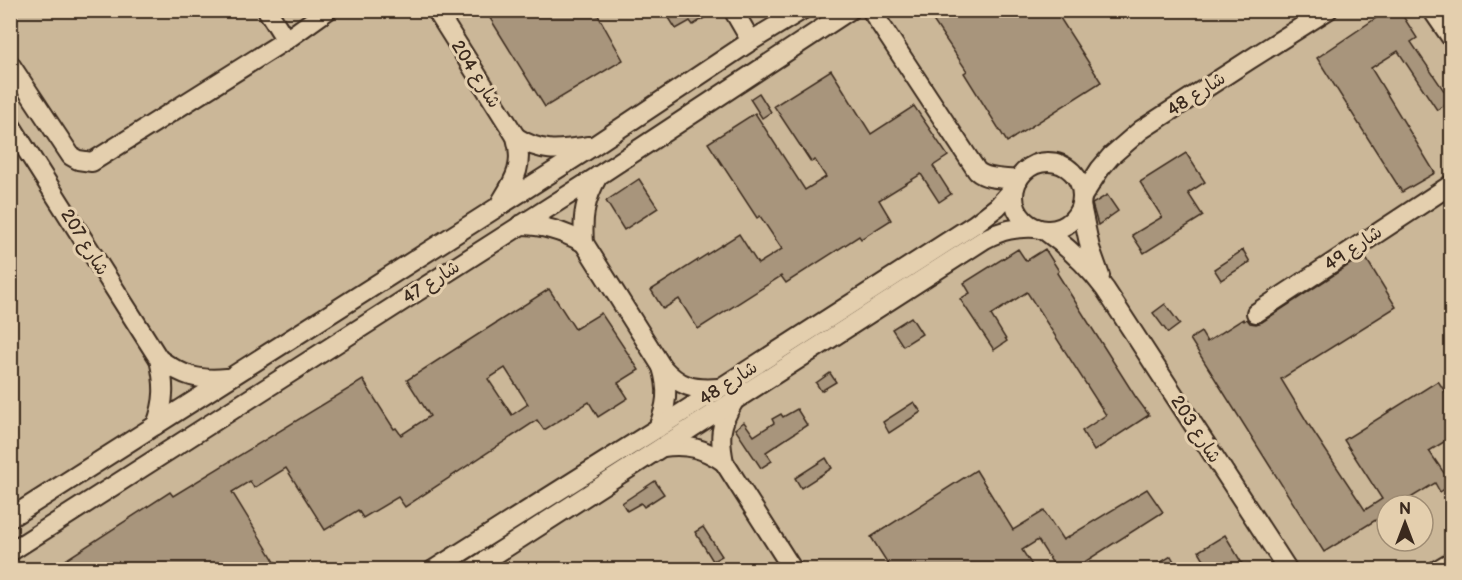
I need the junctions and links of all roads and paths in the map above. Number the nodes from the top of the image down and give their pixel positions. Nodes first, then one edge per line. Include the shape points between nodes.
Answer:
1 (267, 10) edge
2 (328, 10) edge
3 (436, 10) edge
4 (733, 10) edge
5 (802, 10) edge
6 (850, 10) edge
7 (872, 10) edge
8 (1328, 10) edge
9 (1432, 10) edge
10 (1452, 39) edge
11 (286, 40) junction
12 (751, 41) junction
13 (10, 64) edge
14 (10, 124) edge
15 (516, 138) junction
16 (595, 145) junction
17 (598, 176) junction
18 (1017, 183) junction
19 (1452, 184) edge
20 (1082, 201) junction
21 (498, 207) junction
22 (520, 225) junction
23 (1040, 229) junction
24 (584, 243) junction
25 (1105, 289) junction
26 (1256, 314) dead end
27 (159, 359) junction
28 (662, 368) junction
29 (230, 378) junction
30 (721, 387) junction
31 (734, 401) junction
32 (156, 425) junction
33 (658, 428) junction
34 (662, 447) junction
35 (724, 462) junction
36 (10, 518) edge
37 (10, 552) edge
38 (1452, 561) edge
39 (433, 570) edge
40 (471, 570) edge
41 (793, 570) edge
42 (1288, 570) edge
43 (1437, 570) edge

1 - 11 street
2 - 11 street
3 - 15 street, شارع 204
4 - 12 street
5 - 12 street, شارع 47
6 - 17 street, شارع 47
7 - 18 street via 977,171
8 - 20 street, شارع 48 via 1141,130 1100,169
9 - 10 street
11 - 13 street via 92,162 71,156
12 - 16 street, شارع 47
14 - 27 street, شارع 207
15 - 16 street via 552,150
15 - 21 street, شارع 204 via 519,168
16 - 21 street, شارع 47
17 - 22 street, شارع 47
17 - 24 street via 585,208
18 - 20 street via 1029,167 1061,164 1075,174 1082,189
18 - 23 street via 1014,195 1018,211 1028,224
18 - 30 street, شارع 48 via 997,207 975,224
19 - 26 street, شارع 49
20 - 23 street via 1067,224
20 - 25 street, شارع 203 via 1090,248
21 - 29 street, شارع 47
22 - 24 street via 553,229
22 - 37 street, شارع 47
23 - 25 street, شارع 203 via 1077,256
23 - 31 street, شارع 48 via 1009,229 985,239
24 - 28 street
25 - 42 street, شارع 203
27 - 29 street, شارع 207 via 192,377
27 - 32 street, شارع 207 via 164,393
28 - 30 street via 681,384 694,388
28 - 33 street via 667,391
29 - 32 street, شارع 47
30 - 33 street, شارع 48
31 - 34 street, شارع 48
31 - 35 street via 721,430
32 - 36 street, شارع 47
33 - 39 street, شارع 48
34 - 35 street via 695,447
34 - 40 street, شارع 48
35 - 41 street
38 - 43 street

